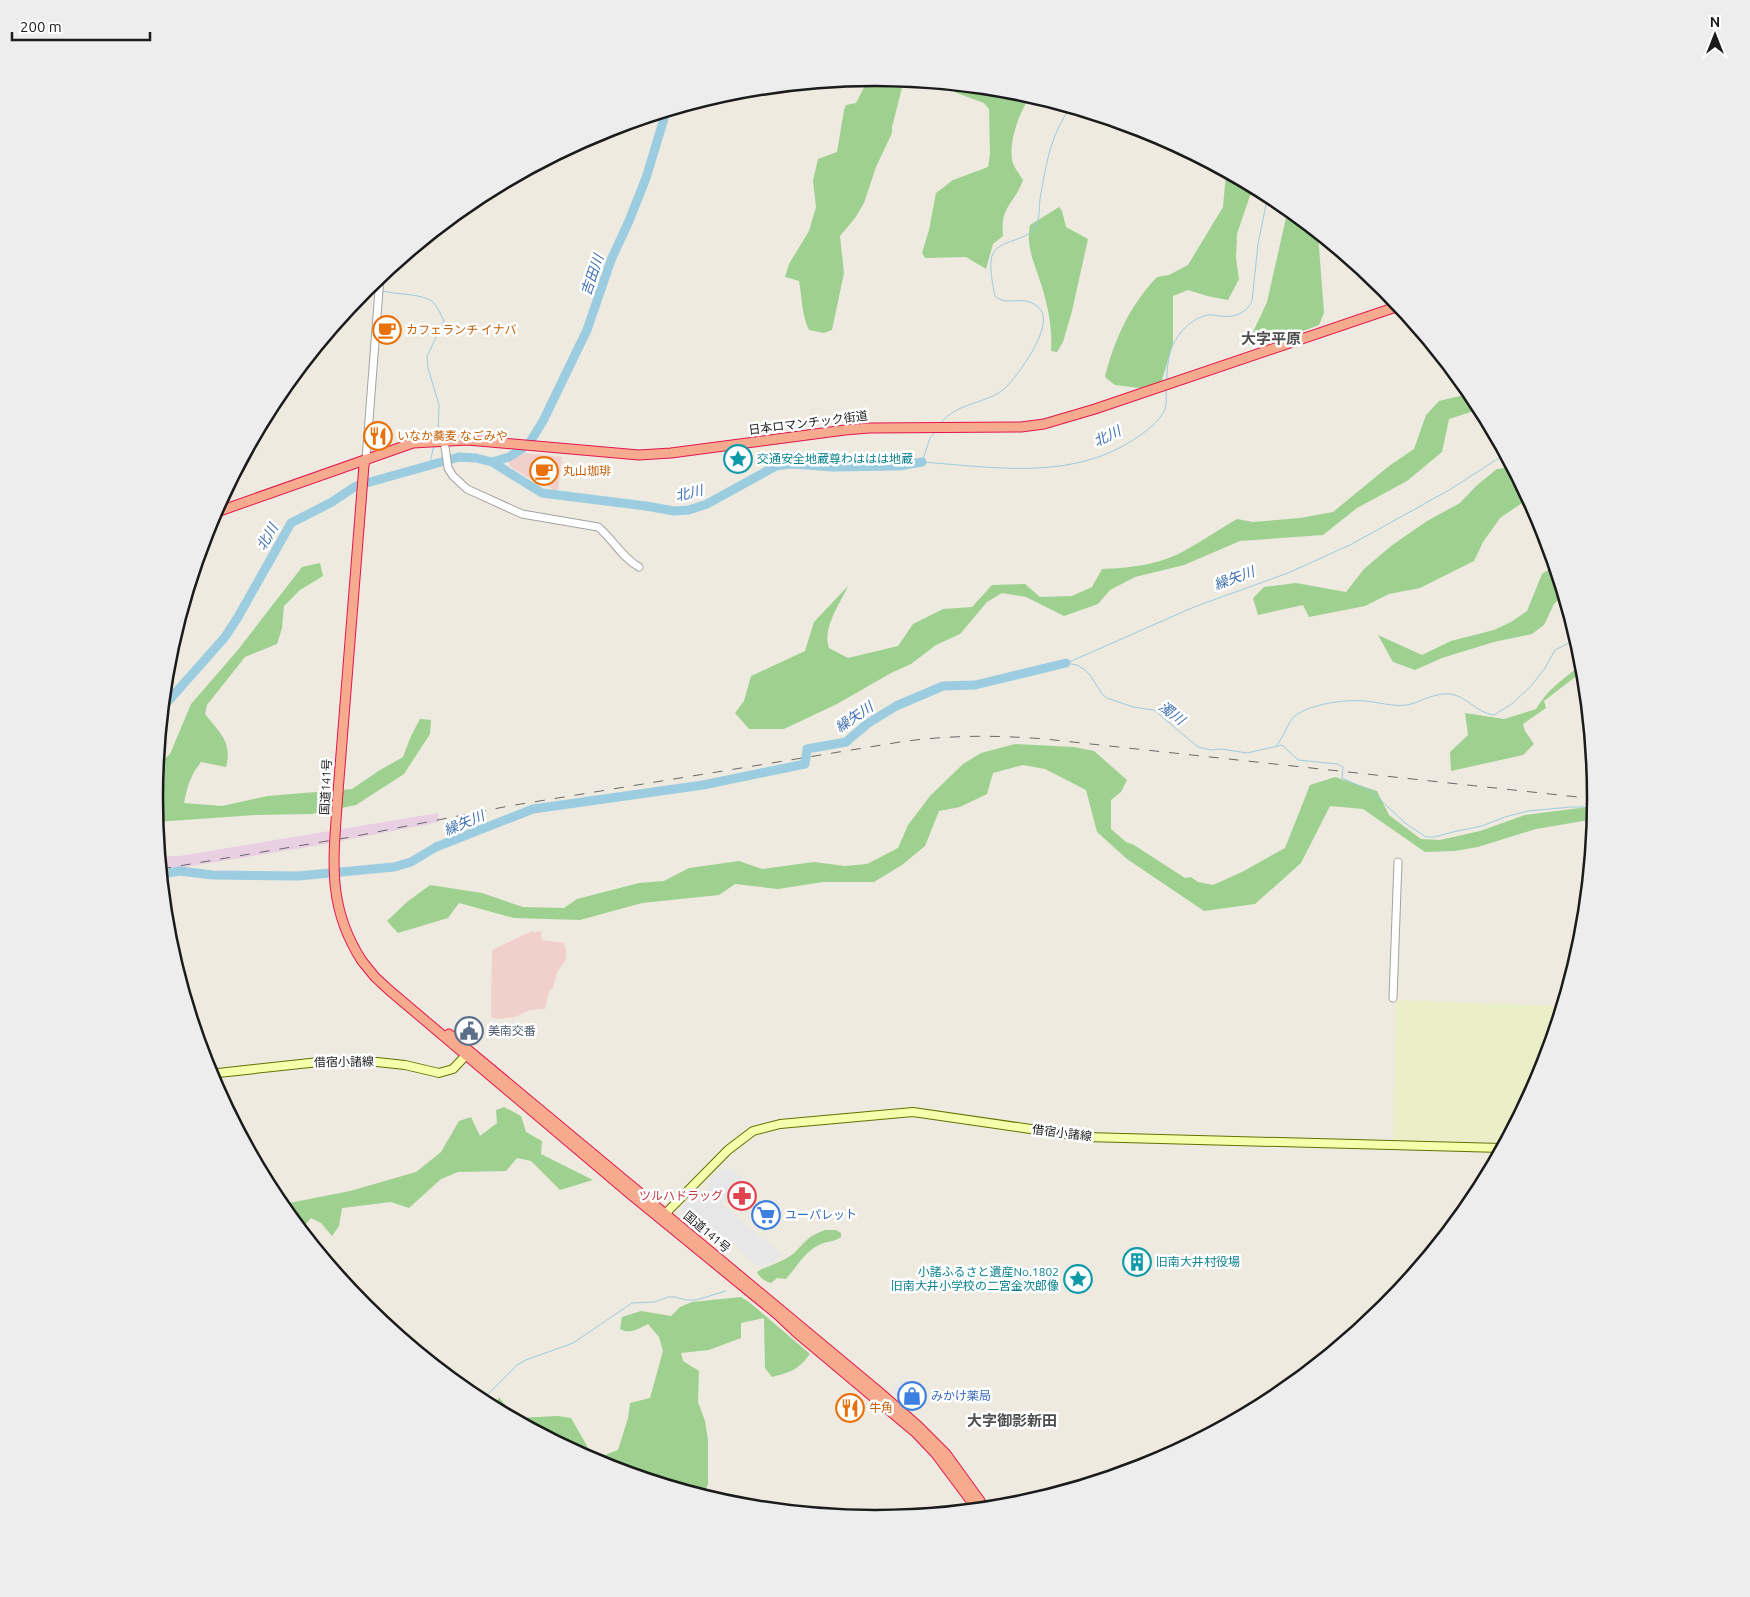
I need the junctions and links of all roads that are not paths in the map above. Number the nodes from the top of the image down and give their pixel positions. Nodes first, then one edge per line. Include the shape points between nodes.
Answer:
1 (379, 287) edge
2 (1391, 309) edge
3 (444, 440) junction
4 (366, 459) junction
5 (224, 509) edge
6 (639, 567) dead end
7 (1398, 862) dead end
8 (1393, 998) dead end
9 (468, 1053) junction
10 (218, 1073) edge
11 (1496, 1148) edge
12 (663, 1216) junction
13 (981, 1503) edge
14 (973, 1504) edge

1 - 4 street
2 - 3 highway, 日本ロマンチック街道 via 1044,424 869,428 639,455
3 - 4 highway, 日本ロマンチック街道 via 413,443
3 - 6 street via 448,468 467,488 522,514 598,527 630,562
4 - 5 highway, 日本ロマンチック街道
4 - 9 highway, 国道141号, bridge via 340,747 334,870 336,900 347,935 375,978 404,998
7 - 8 street
9 - 10 main road, 借宿小諸線 via 452,1069 439,1074 377,1062 319,1062
9 - 12 highway, 国道141号
11 - 12 main road, 借宿小諸線 via 1086,1137 913,1112 780,1124 753,1131 728,1150
12 - 13 highway, 国道141号 via 918,1426 946,1454
12 - 14 highway, 国道141号 via 915,1432 936,1454

